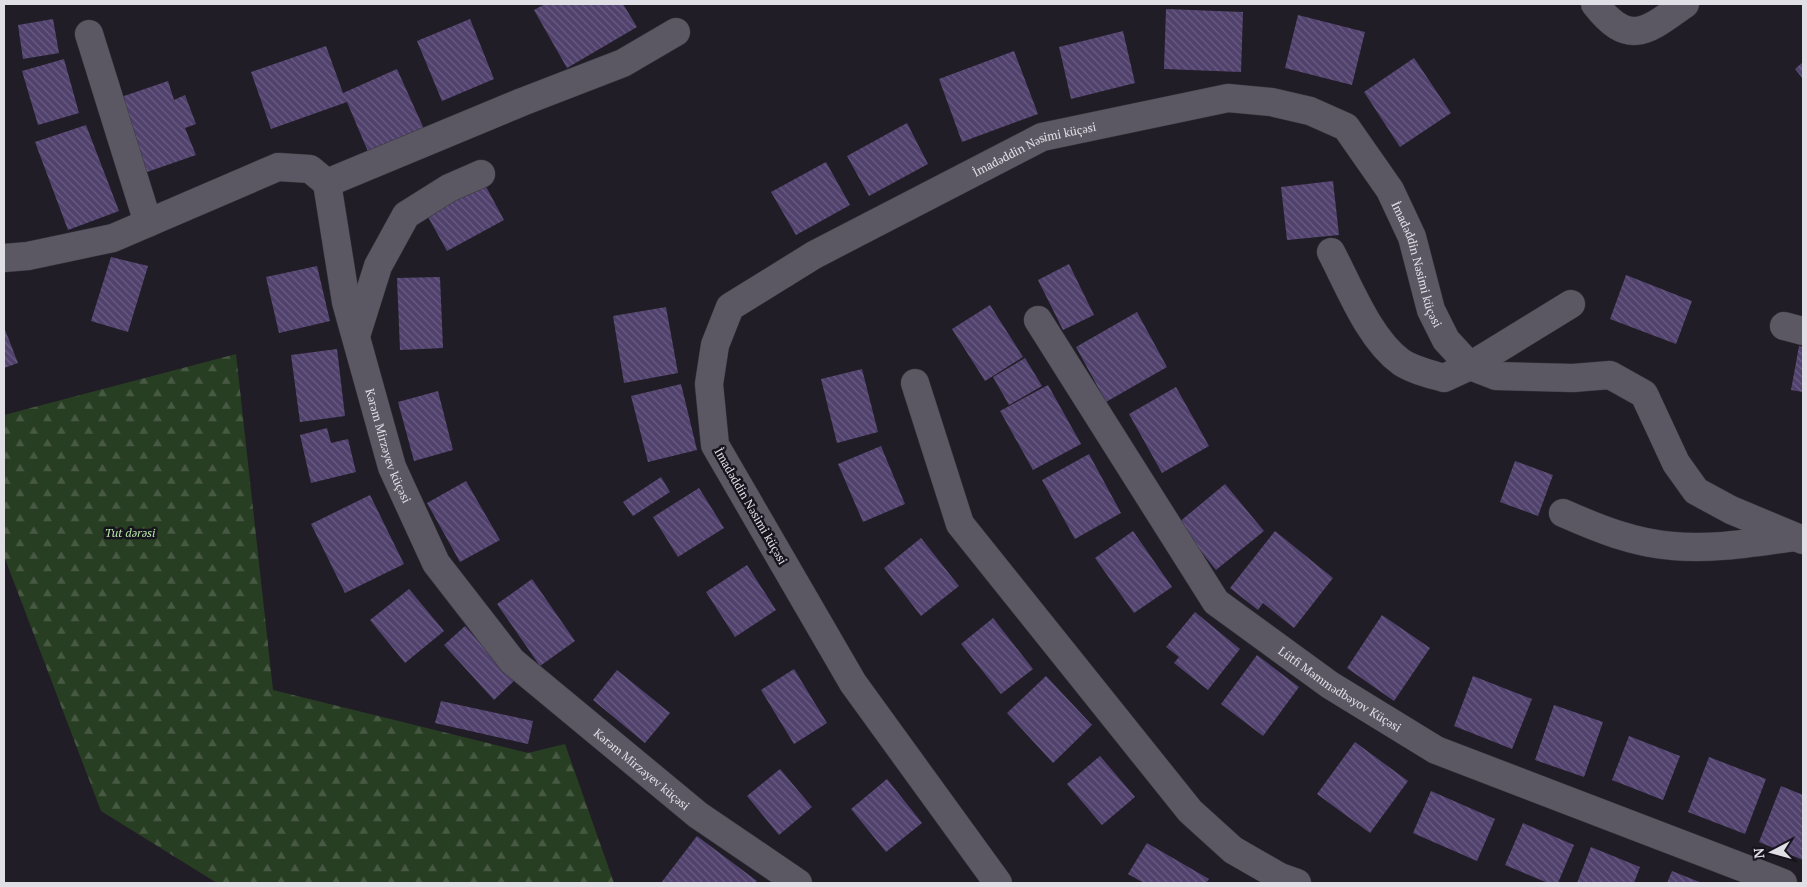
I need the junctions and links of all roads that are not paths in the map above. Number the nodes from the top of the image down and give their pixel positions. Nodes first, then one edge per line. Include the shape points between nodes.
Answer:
1 (1595, 4) edge
2 (1686, 4) edge
3 (676, 32) dead end
4 (89, 34) dead end
5 (481, 174) dead end
6 (328, 184) junction
7 (148, 223) junction
8 (1331, 252) dead end
9 (4, 258) edge
10 (1571, 304) dead end
11 (1038, 320) dead end
12 (356, 336) junction
13 (1470, 366) junction
14 (915, 384) dead end
15 (1563, 513) dead end
16 (1800, 538) edge
17 (798, 883) edge
18 (998, 883) edge
19 (1297, 883) edge
20 (1782, 883) edge

1 - 2 street via 1618,28 1634,32 1661,21
3 - 6 street via 623,63
4 - 7 street
5 - 12 street via 449,188 406,215 378,266
6 - 7 street via 310,169 278,167
6 - 12 street, Kərəm Mirzəyev küçəsi via 346,302
7 - 9 street via 113,238
8 - 13 street via 1378,339 1401,362 1444,378
10 - 13 street
11 - 20 street, Lütfi Məmmədbəyov Küçəsi via 1216,602 1330,686 1436,750
12 - 17 street, Kərəm Mirzəyev küçəsi via 392,467 436,563 512,661 698,815
13 - 16 street, İmadəddin Nəsimi küçəsi via 1496,376 1573,378 1610,375 1644,394 1676,463 1696,491 1731,510
13 - 18 street, İmadəddin Nəsimi küçəsi via 1446,340 1431,310 1412,237 1390,190 1346,127 1310,111 1270,102 1228,98 1042,137 814,255 730,307 715,345 709,384 715,445 853,683
14 - 19 street via 960,524 1190,811 1233,850
15 - 16 street via 1605,532 1674,547

